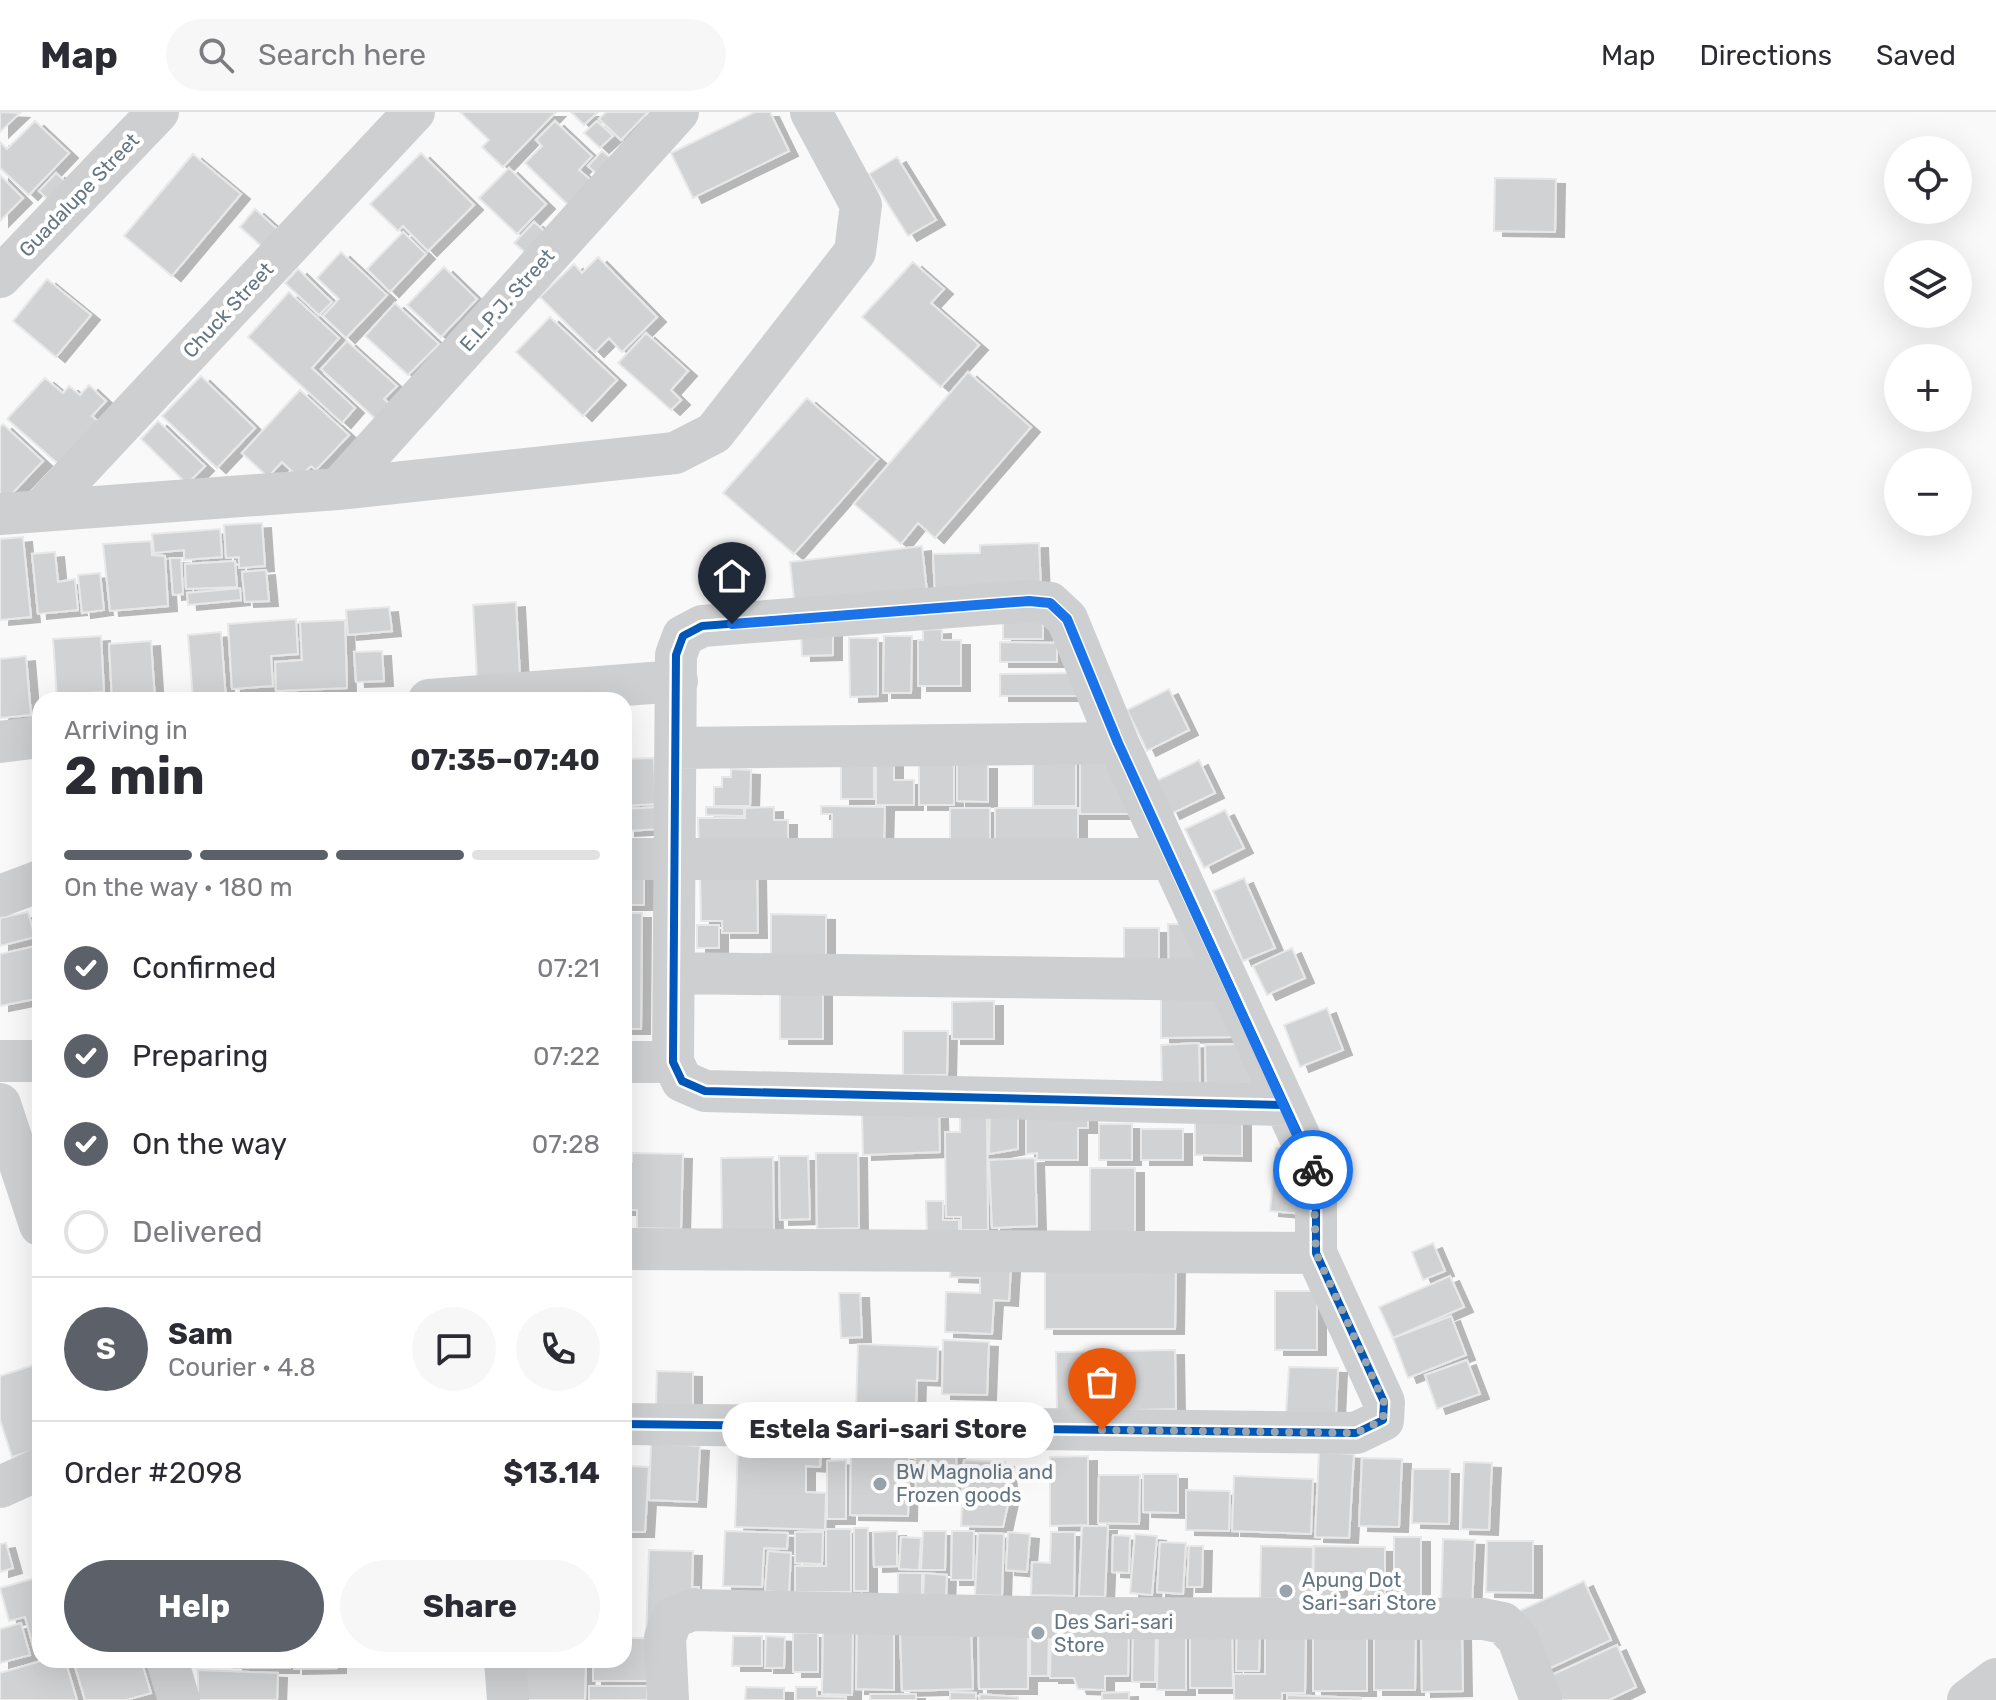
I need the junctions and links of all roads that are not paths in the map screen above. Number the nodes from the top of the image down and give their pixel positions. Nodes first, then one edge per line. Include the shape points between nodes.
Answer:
1 (158, 112) edge
2 (414, 112) edge
3 (678, 112) edge
4 (811, 112) edge
5 (0, 277) edge
6 (338, 489) junction
7 (42, 509) junction
8 (0, 514) edge
9 (677, 681) junction
10 (533, 692) edge
11 (32, 738) edge
12 (0, 742) edge
13 (1118, 743) junction
14 (676, 748) junction
15 (632, 859) edge
16 (1172, 859) junction
17 (675, 860) junction
18 (32, 884) edge
19 (0, 896) edge
20 (675, 973) junction
21 (1226, 980) junction
22 (0, 1061) edge
23 (32, 1061) edge
24 (632, 1062) edge
25 (673, 1062) junction
26 (0, 1104) edge
27 (1285, 1105) junction
28 (32, 1201) edge
29 (632, 1249) edge
30 (1316, 1253) junction
31 (632, 1424) edge
32 (32, 1473) edge
33 (0, 1487) edge
34 (169, 1668) edge
35 (506, 1668) edge
36 (1996, 1679) edge
37 (179, 1700) edge
38 (508, 1700) edge
39 (668, 1700) edge
40 (1541, 1700) edge
41 (1968, 1700) edge

1 - 5 street, Guadalupe Street
2 - 7 street, Chuck Street
3 - 6 street, E.L.P.J. Street
4 - 6 street via 861,205 855,252 714,433 675,453
6 - 7 street
7 - 8 street
9 - 10 street
9 - 13 street via 676,655 683,636 702,626 1050,603 1067,619
9 - 14 street
11 - 12 street
13 - 14 street
13 - 16 street
14 - 17 street
15 - 17 street
16 - 17 street
16 - 21 street
17 - 20 street
18 - 19 street
20 - 21 street
20 - 25 street
21 - 27 street
22 - 23 street
24 - 25 street
25 - 27 street via 682,1081 705,1091
26 - 28 street
27 - 30 street via 1316,1185
29 - 30 street
30 - 31 street via 1384,1402 1383,1420 1356,1433
32 - 33 street
34 - 37 street
35 - 38 street
36 - 41 street
39 - 40 street via 665,1638 672,1618 692,1610 1483,1619 1503,1623 1518,1639

